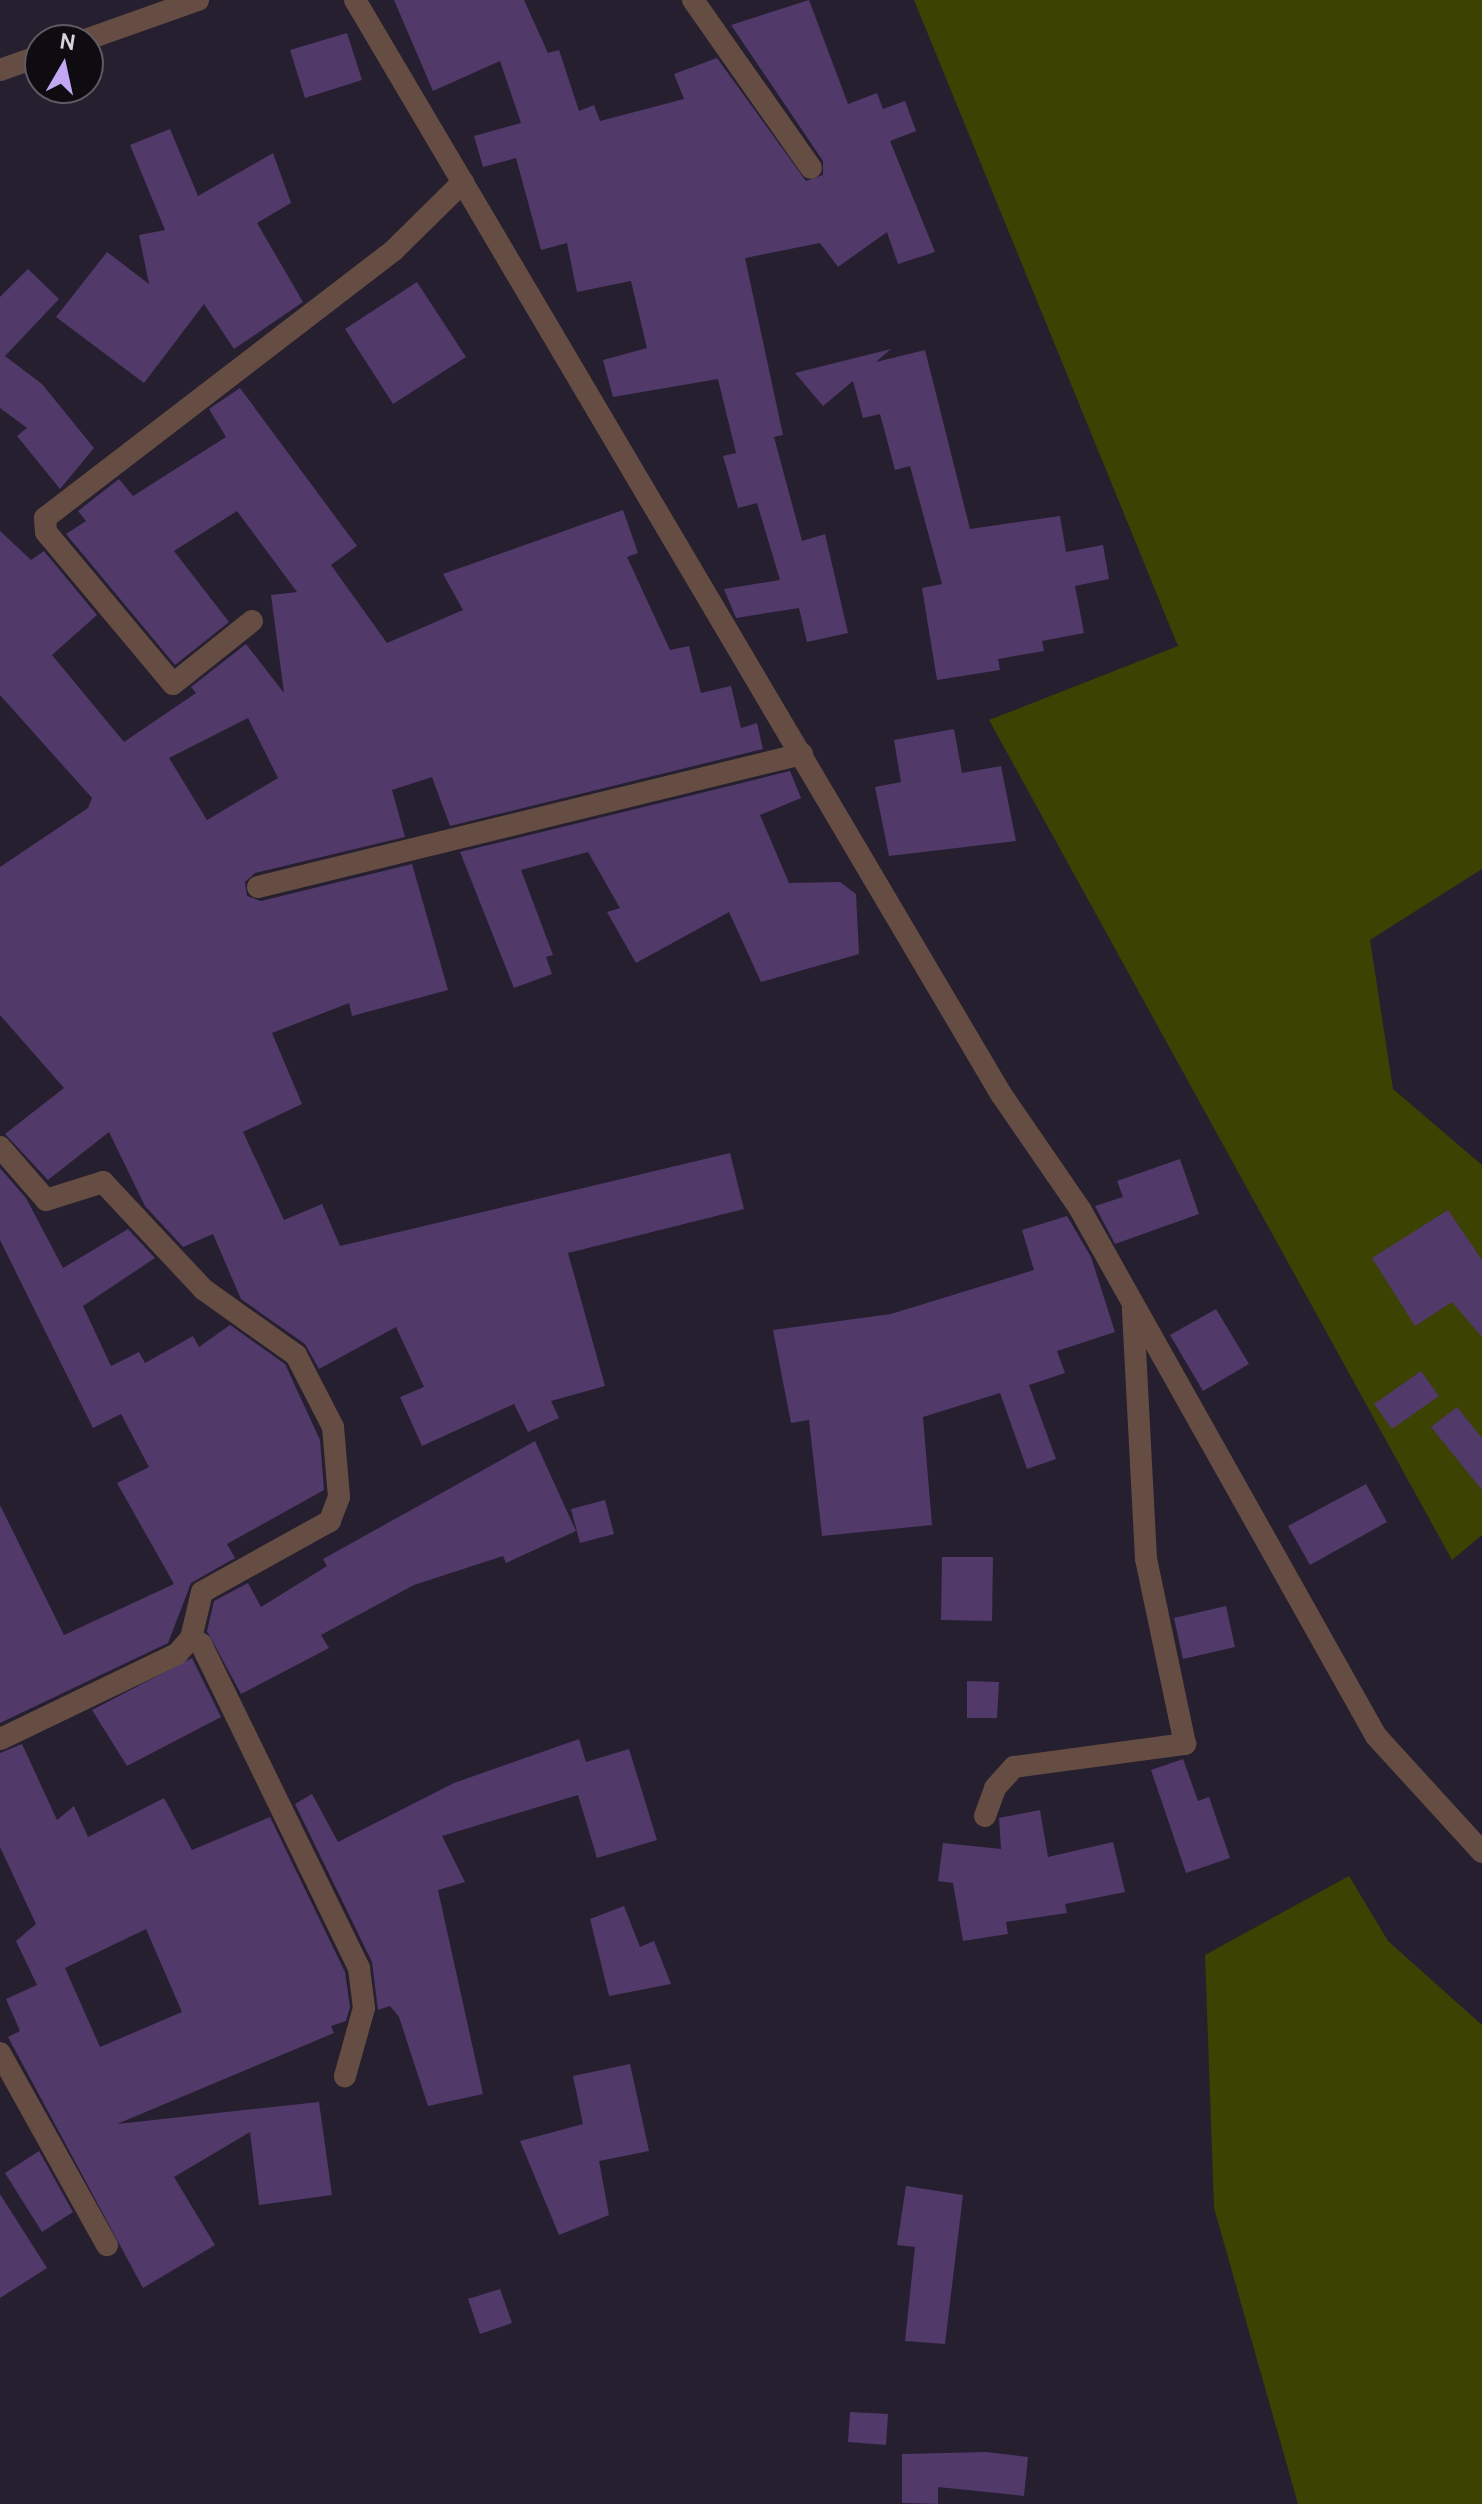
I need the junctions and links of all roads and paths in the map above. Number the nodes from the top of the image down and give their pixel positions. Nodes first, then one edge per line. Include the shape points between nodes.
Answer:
1 (198, 0) edge
2 (355, 0) edge
3 (693, 0) edge
4 (104, 33) edge
5 (24, 62) edge
6 (0, 70) edge
7 (811, 168) dead end
8 (463, 182) junction
9 (252, 621) dead end
10 (802, 754) junction
11 (258, 887) dead end
12 (0, 1147) edge
13 (1133, 1307) junction
14 (191, 1638) junction
15 (0, 1739) edge
16 (985, 1816) dead end
17 (1482, 1852) edge
18 (0, 2053) edge
19 (345, 2076) dead end
20 (107, 2245) dead end

1 - 4 street
2 - 8 street
3 - 7 street
5 - 6 street
8 - 9 street via 394,250 45,518 46,532 173,684
8 - 10 street
10 - 11 street
10 - 13 street
12 - 14 street via 46,1200 103,1182 203,1289 296,1355 325,1401 339,1485 335,1516 202,1592
13 - 16 street via 1146,1559 1185,1744 1014,1767 995,1788
13 - 17 street via 1376,1736
14 - 15 street via 177,1654
14 - 19 street via 201,1644 359,1968 364,2008
18 - 20 street

